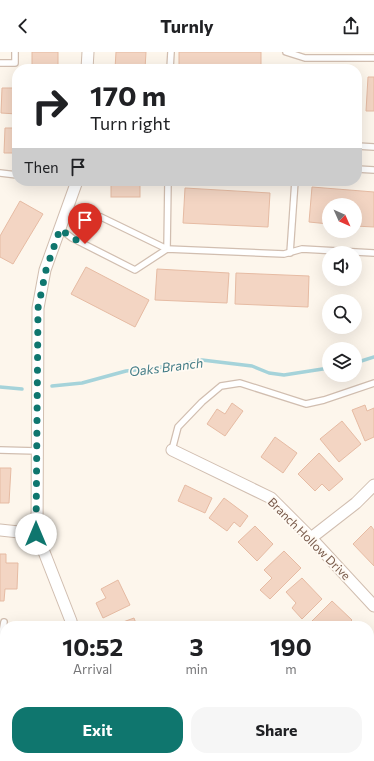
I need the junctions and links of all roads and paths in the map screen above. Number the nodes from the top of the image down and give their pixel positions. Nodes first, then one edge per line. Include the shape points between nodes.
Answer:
1 (15, 52) edge
2 (88, 52) edge
3 (171, 52) edge
4 (286, 52) edge
5 (374, 58) edge
6 (0, 63) edge
7 (87, 64) edge
8 (170, 64) edge
9 (362, 146) edge
10 (374, 147) edge
11 (362, 169) edge
12 (374, 170) edge
13 (0, 174) edge
14 (12, 175) edge
15 (73, 186) edge
16 (168, 186) edge
17 (295, 186) edge
18 (101, 217) dead end
19 (60, 229) junction
20 (167, 249) junction
21 (290, 252) junction
22 (374, 253) edge
23 (374, 383) edge
24 (0, 450) edge
25 (172, 450) joint
26 (37, 451) junction
27 (374, 485) edge
28 (0, 530) edge
29 (36, 534) junction
30 (311, 538) junction
31 (374, 606) edge
32 (71, 621) edge

1 - 6 lane via 15,63
2 - 7 street
3 - 8 lane
4 - 5 lane via 305,58
9 - 10 lane
11 - 12 lane
13 - 14 lane
15 - 19 street
16 - 20 lane
17 - 21 lane
18 - 20 lane
19 - 20 lane via 72,238 135,270
19 - 26 street via 46,270 38,308
20 - 21 lane via 284,254
21 - 22 lane via 302,249
23 - 25 lane via 306,404 240,383 221,386 178,427
24 - 26 lane
25 - 30 street, Branch Hollow Drive via 271,498
26 - 29 street
27 - 30 street via 356,503
28 - 29 street
29 - 32 street
30 - 31 street, Branch Hollow Drive

